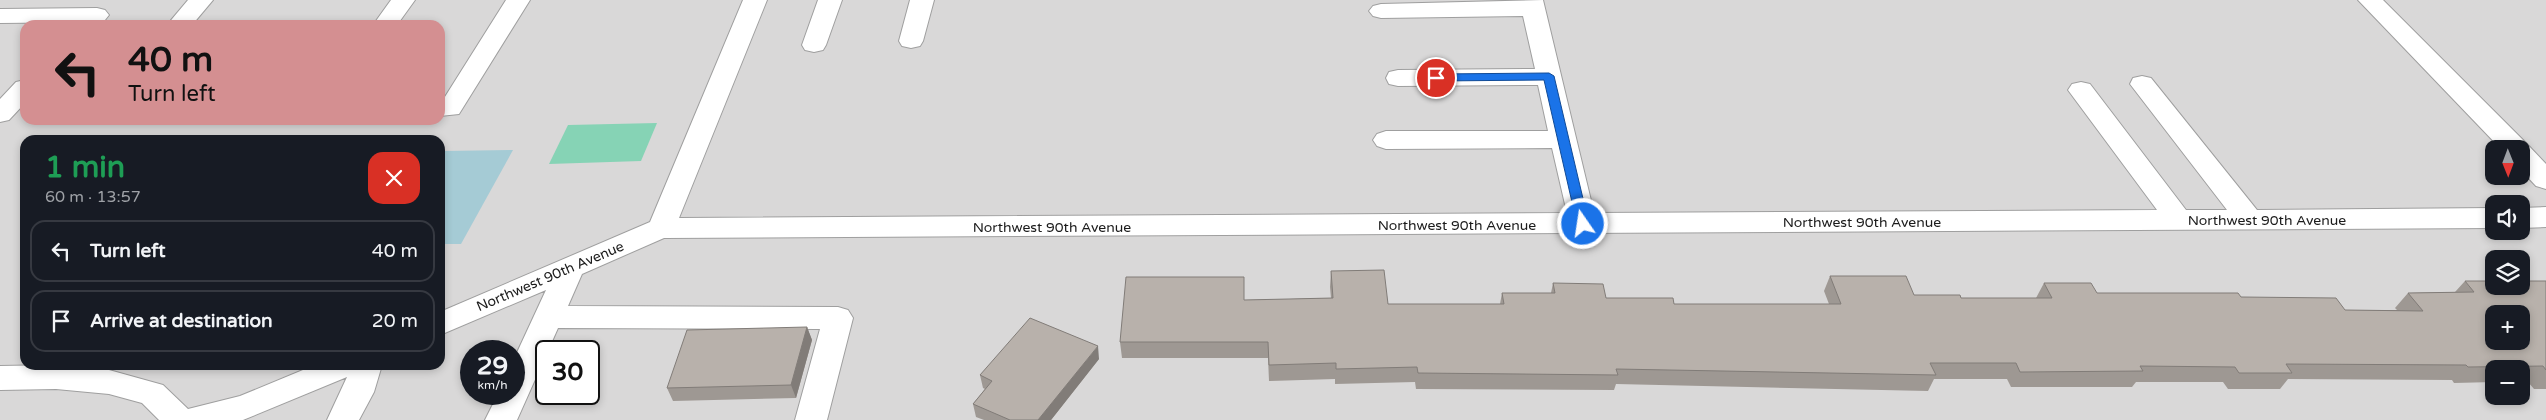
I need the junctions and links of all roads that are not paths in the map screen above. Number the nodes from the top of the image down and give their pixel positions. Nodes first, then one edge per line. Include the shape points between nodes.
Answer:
1 (201, 0) edge
2 (403, 0) edge
3 (518, 0) edge
4 (755, 0) edge
5 (830, 0) edge
6 (922, 0) edge
7 (2370, 0) edge
8 (1532, 4) edge
9 (1381, 10) dead end
10 (99, 13) edge
11 (0, 16) edge
12 (183, 20) edge
13 (389, 20) edge
14 (911, 41) dead end
15 (814, 45) dead end
16 (1549, 76) junction
17 (1398, 78) dead end
18 (2142, 84) dead end
19 (2081, 90) dead end
20 (20, 93) edge
21 (445, 108) edge
22 (20, 113) edge
23 (0, 114) edge
24 (1564, 139) junction
25 (1386, 140) dead end
26 (2507, 140) edge
27 (2530, 163) edge
28 (2546, 180) edge
29 (2546, 216) edge
30 (2530, 217) edge
31 (2485, 218) edge
32 (2179, 220) junction
33 (2250, 220) junction
34 (1583, 224) junction
35 (661, 228) junction
36 (571, 267) junction
37 (547, 317) junction
38 (445, 322) edge
39 (525, 366) edge
40 (334, 370) edge
41 (365, 370) edge
42 (0, 378) edge
43 (508, 405) edge
44 (179, 420) edge
45 (192, 420) edge
46 (342, 420) edge
47 (501, 420) edge
48 (811, 420) edge

1 - 12 street
2 - 13 street
3 - 21 street via 450,108
4 - 35 street
5 - 15 street
6 - 14 street
7 - 26 street
8 - 9 street
8 - 16 street
10 - 11 street
16 - 17 street
16 - 24 street
18 - 33 street
19 - 32 street
20 - 23 street
22 - 23 street
24 - 25 street
24 - 34 street
27 - 28 street
29 - 30 street
31 - 33 street, Northwest 90th Avenue
32 - 33 street, Northwest 90th Avenue
32 - 34 street, Northwest 90th Avenue
34 - 35 street, Northwest 90th Avenue
35 - 36 street, Northwest 90th Avenue
36 - 37 street
36 - 38 street, Northwest 90th Avenue
37 - 39 street
37 - 48 street via 838,318
40 - 45 street via 245,407
41 - 46 street via 358,392
42 - 44 street via 56,377 109,382 152,394
43 - 47 street

